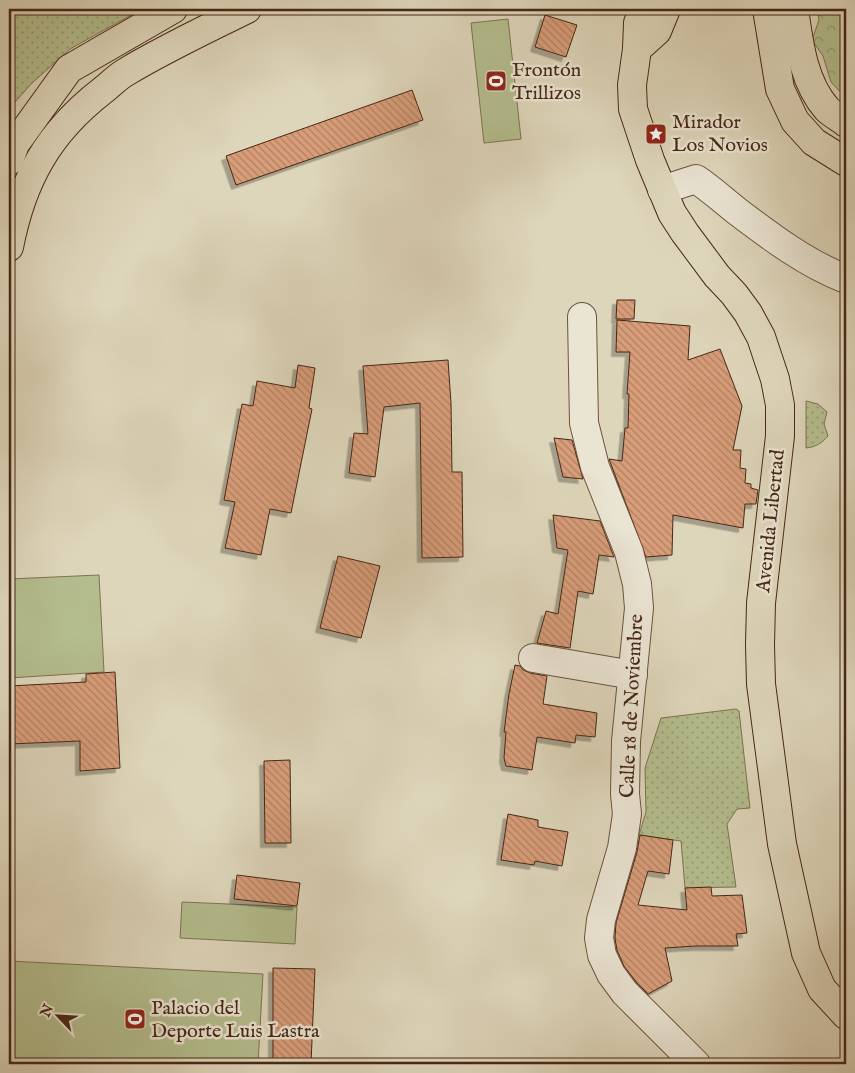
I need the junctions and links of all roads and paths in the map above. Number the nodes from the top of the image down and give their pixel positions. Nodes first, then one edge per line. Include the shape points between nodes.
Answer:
1 (173, 9) edge
2 (247, 9) edge
3 (767, 9) edge
4 (794, 9) edge
5 (648, 24) edge
6 (846, 123) edge
7 (9, 161) edge
8 (846, 162) edge
9 (662, 190) junction
10 (9, 247) edge
11 (846, 279) edge
12 (582, 317) dead end
13 (534, 658) dead end
14 (633, 675) junction
15 (846, 1015) edge
16 (696, 1064) edge

1 - 7 main road via 69,69 15,144
2 - 10 main road via 125,73 82,106 50,142 26,183
3 - 8 main road via 780,89 795,121 814,142
4 - 6 main road via 804,65 815,91 828,110
5 - 9 main road, Avenida Libertad via 632,85 633,108
9 - 11 street via 696,179 775,239
9 - 15 main road, Avenida Libertad via 685,234 748,313 761,337 775,379 780,405 780,436 761,603 762,684 783,848 806,953 822,989
12 - 14 street, Calle 18 de Noviembre via 584,423 595,467 629,552 636,584 639,608
13 - 14 street
14 - 16 street, Calle 18 de Noviembre via 626,741 627,814 622,848 601,920 599,938 602,955 625,993

